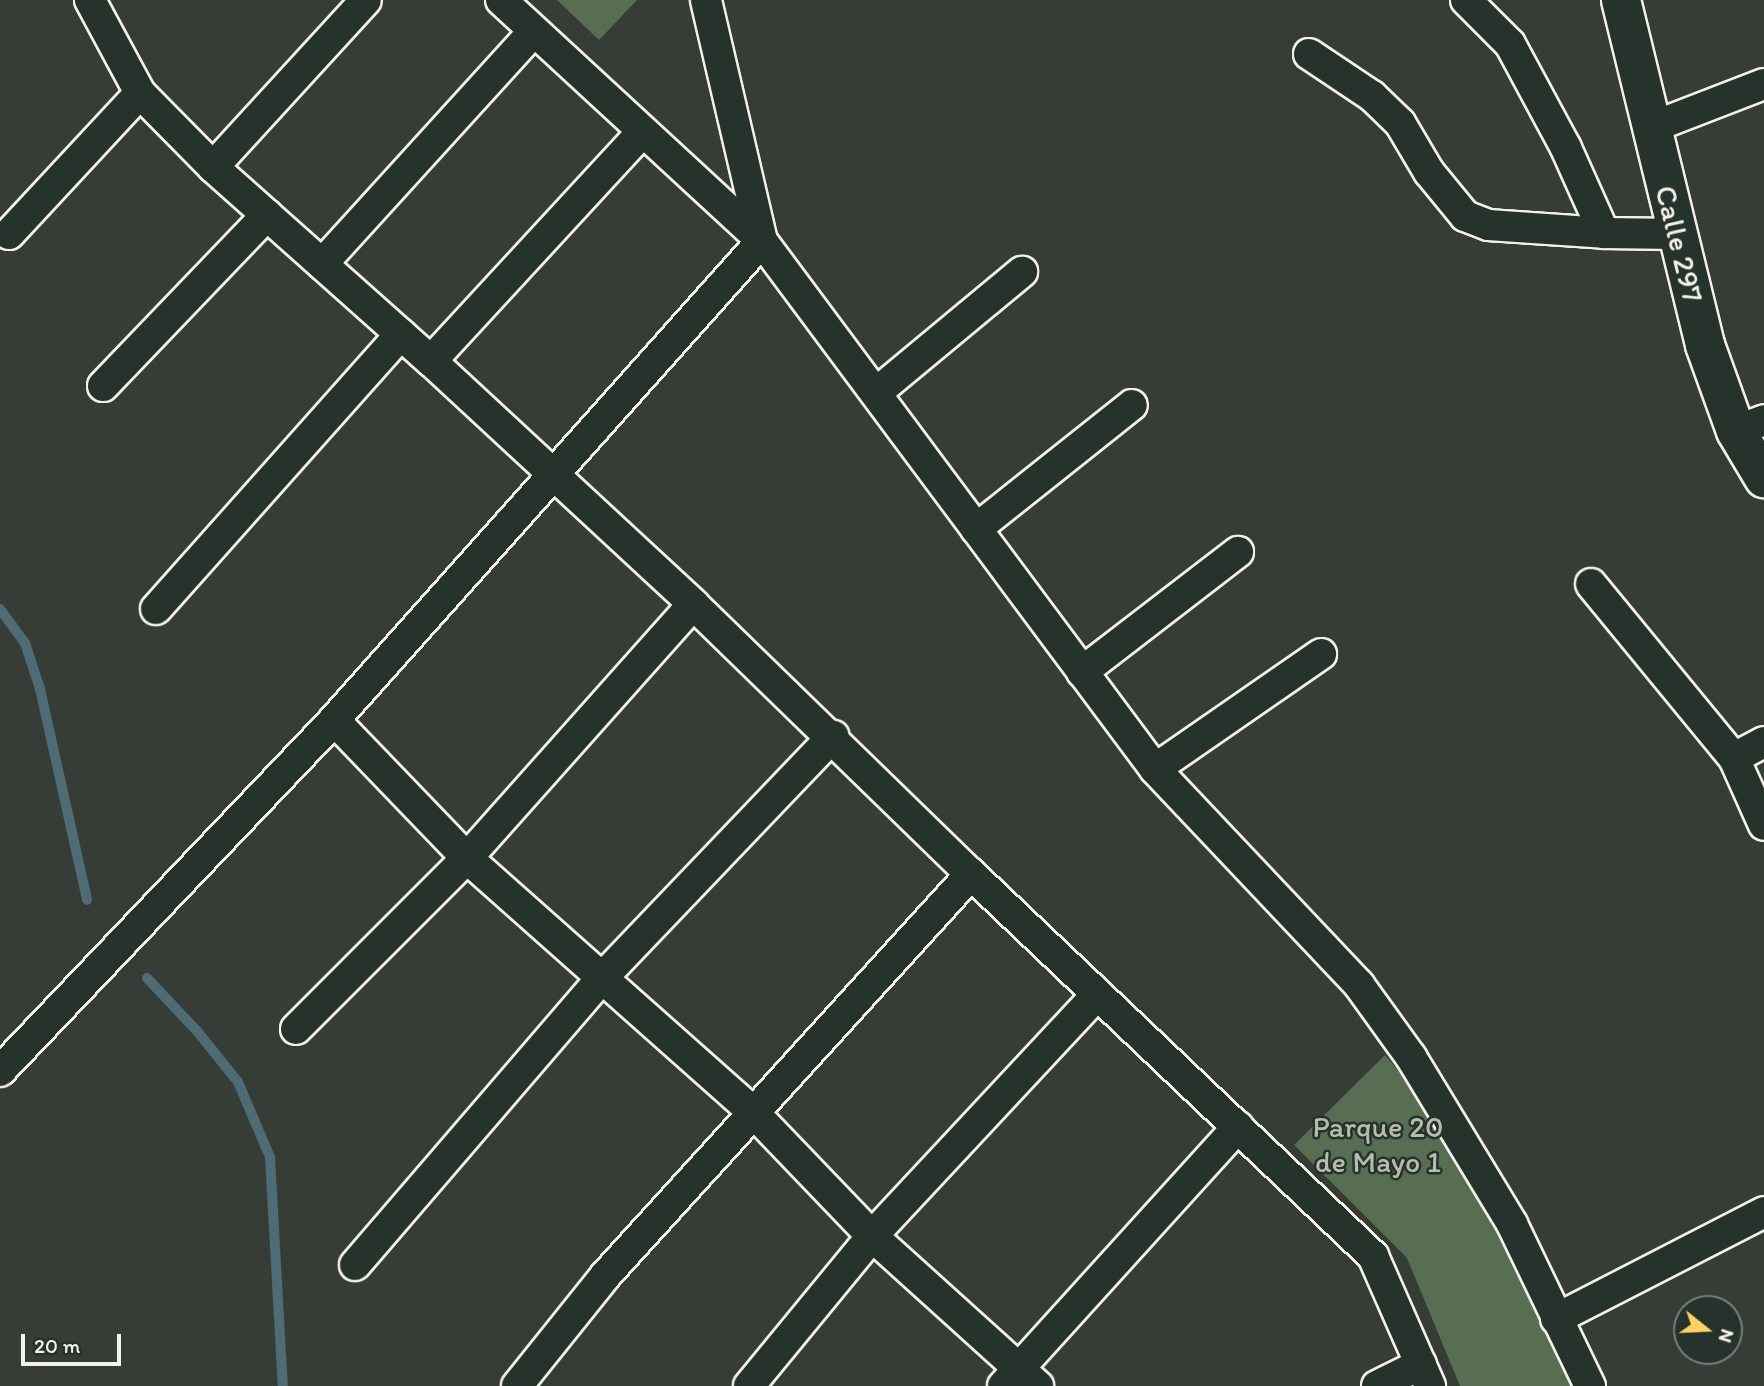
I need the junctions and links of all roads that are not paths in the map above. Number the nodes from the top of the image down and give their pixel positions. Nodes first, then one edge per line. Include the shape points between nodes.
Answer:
1 (90, 0) edge
2 (366, 0) edge
3 (501, 0) edge
4 (706, 0) edge
5 (1466, 0) edge
6 (1621, 0) edge
7 (534, 31) junction
8 (1308, 54) dead end
9 (1764, 85) edge
10 (140, 93) junction
11 (1650, 128) junction
12 (642, 132) junction
13 (213, 167) junction
14 (267, 215) junction
15 (1604, 233) junction
16 (9, 234) dead end
17 (1677, 234) junction
18 (762, 241) junction
19 (322, 264) junction
20 (1022, 272) dead end
21 (401, 334) junction
22 (431, 361) junction
23 (103, 386) dead end
24 (876, 393) junction
25 (1132, 405) dead end
26 (1750, 425) edge
27 (551, 474) junction
28 (1764, 478) edge
29 (976, 529) junction
30 (1238, 552) dead end
31 (1591, 584) dead end
32 (693, 604) junction
33 (156, 609) dead end
34 (1321, 654) dead end
35 (1082, 672) junction
36 (334, 720) junction
37 (833, 736) junction
38 (1764, 741) edge
39 (1734, 758) junction
40 (1155, 769) junction
41 (1764, 825) edge
42 (467, 858) junction
43 (971, 874) junction
44 (602, 978) junction
45 (1097, 995) junction
46 (296, 1029) dead end
47 (0, 1071) edge
48 (752, 1111) junction
49 (1238, 1127) junction
50 (1764, 1212) edge
51 (872, 1236) junction
52 (355, 1265) dead end
53 (1556, 1319) junction
54 (1426, 1375) edge
55 (1020, 1380) edge
56 (517, 1386) edge
57 (749, 1386) edge
58 (1377, 1386) edge
59 (1590, 1386) edge

1 - 10 street
2 - 13 street
3 - 7 street
4 - 18 street
5 - 15 street via 1510,44 1566,148
6 - 11 street, Calle 297
7 - 12 street
7 - 19 street
8 - 15 street via 1372,96 1400,123 1429,172 1465,216 1488,225
9 - 11 street
10 - 13 street
10 - 16 street
11 - 17 street, Calle 297
12 - 18 street
12 - 22 street
13 - 14 street
14 - 19 street
14 - 23 street
15 - 17 street
17 - 26 street, Calle 297 via 1705,345
18 - 24 street
18 - 27 street
19 - 21 street
20 - 24 street
21 - 22 street
21 - 33 street
22 - 27 street
24 - 29 street
25 - 29 street
26 - 28 street, Calle 297
27 - 32 street
27 - 36 street
29 - 35 street
30 - 35 street
31 - 39 street
32 - 37 street
32 - 42 street
34 - 40 street
35 - 40 street
36 - 42 street
36 - 47 street
37 - 43 street
37 - 44 street
38 - 39 street
39 - 41 street
40 - 53 street via 1374,1006 1411,1057 1512,1224
42 - 44 street
42 - 46 street
43 - 45 street
43 - 48 street
44 - 48 street
44 - 52 street
45 - 49 street
45 - 51 street
48 - 51 street
48 - 56 street via 605,1276
49 - 54 street via 1373,1256
49 - 55 street
50 - 53 street
51 - 55 street
51 - 57 street
53 - 59 street
54 - 58 street

